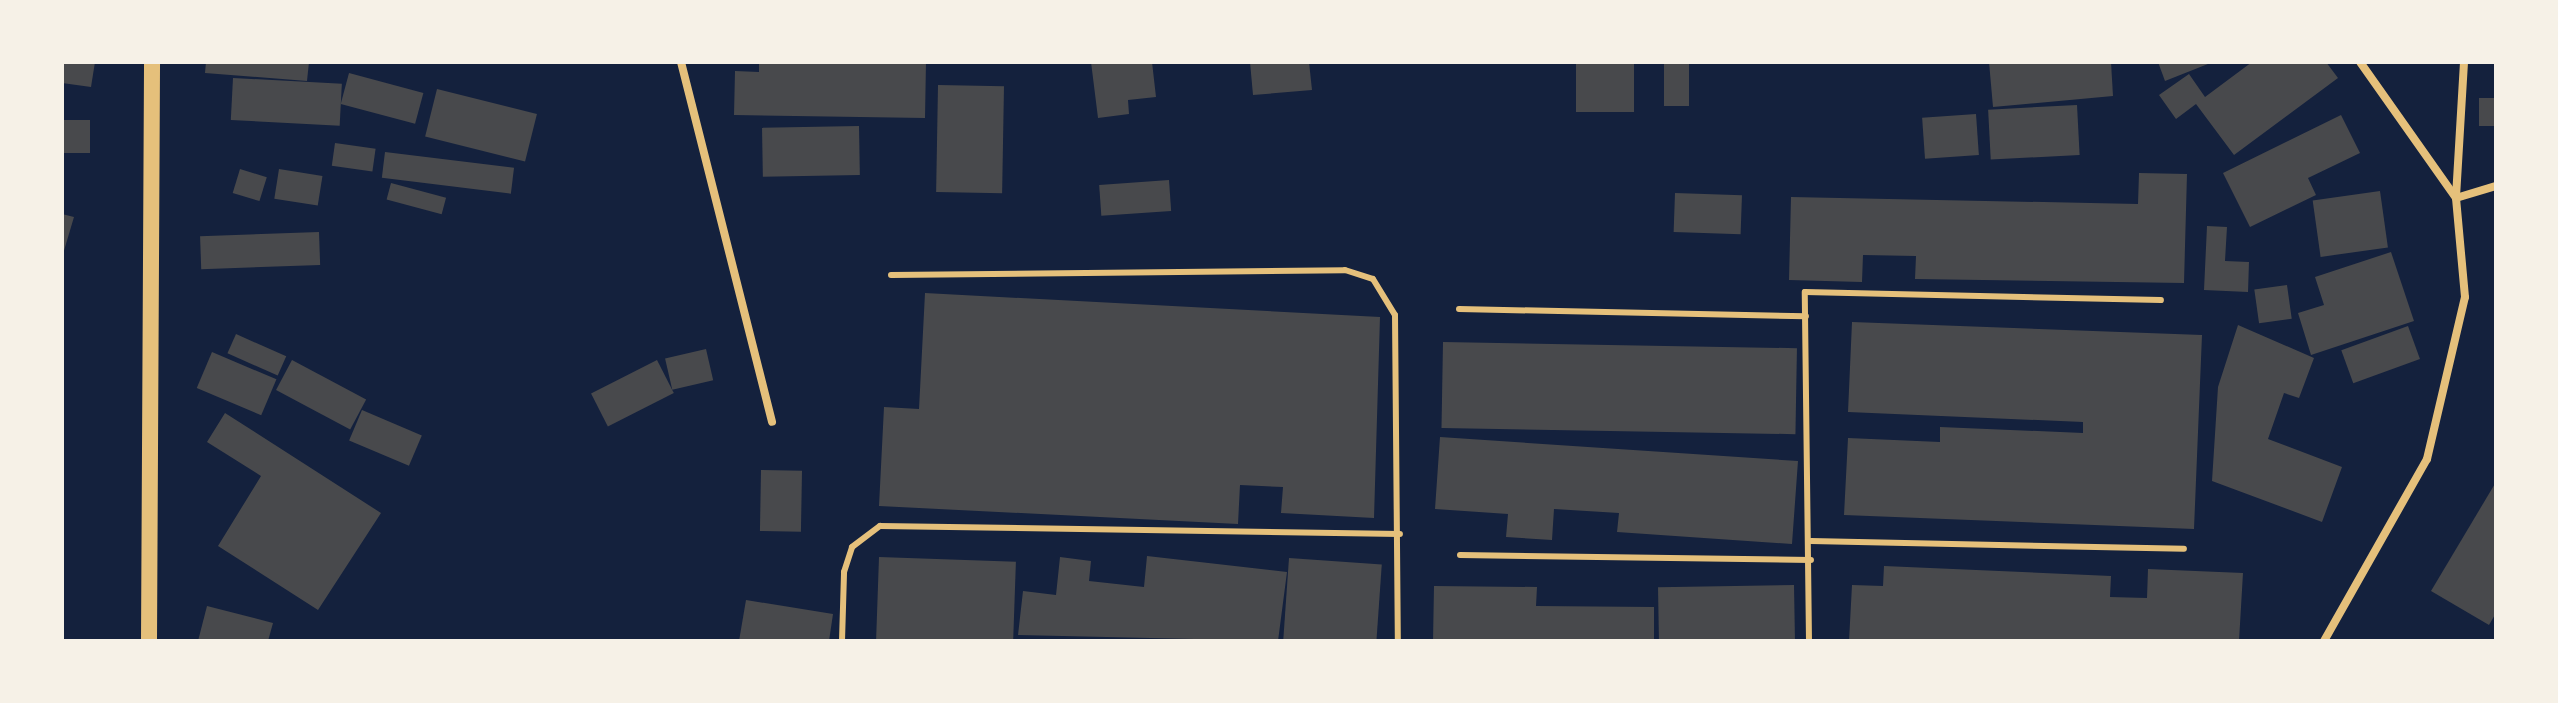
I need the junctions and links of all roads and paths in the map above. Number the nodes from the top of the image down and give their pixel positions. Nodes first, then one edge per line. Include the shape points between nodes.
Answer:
1 (152, 62) edge
2 (681, 62) edge
3 (2360, 62) edge
4 (2464, 62) edge
5 (2496, 186) edge
6 (2456, 198) junction
7 (891, 275) dead end
8 (2161, 300) dead end
9 (1459, 309) dead end
10 (1806, 316) junction
11 (772, 422) dead end
12 (1400, 534) junction
13 (1811, 541) junction
14 (2184, 549) dead end
15 (1460, 555) dead end
16 (1811, 560) junction
17 (149, 641) edge
18 (842, 641) edge
19 (1398, 641) edge
20 (1809, 641) edge
21 (2324, 641) edge

1 - 17 main road
2 - 11 street
3 - 6 street
4 - 6 street
5 - 6 street
6 - 21 street via 2467,266 2463,326 2427,459
7 - 12 lane via 1345,270 1373,279 1395,315
8 - 10 lane via 1805,292
9 - 10 lane
10 - 13 lane
12 - 18 lane via 880,526 861,536 848,559
12 - 19 lane
13 - 14 lane
13 - 16 lane
15 - 16 lane
16 - 20 lane

